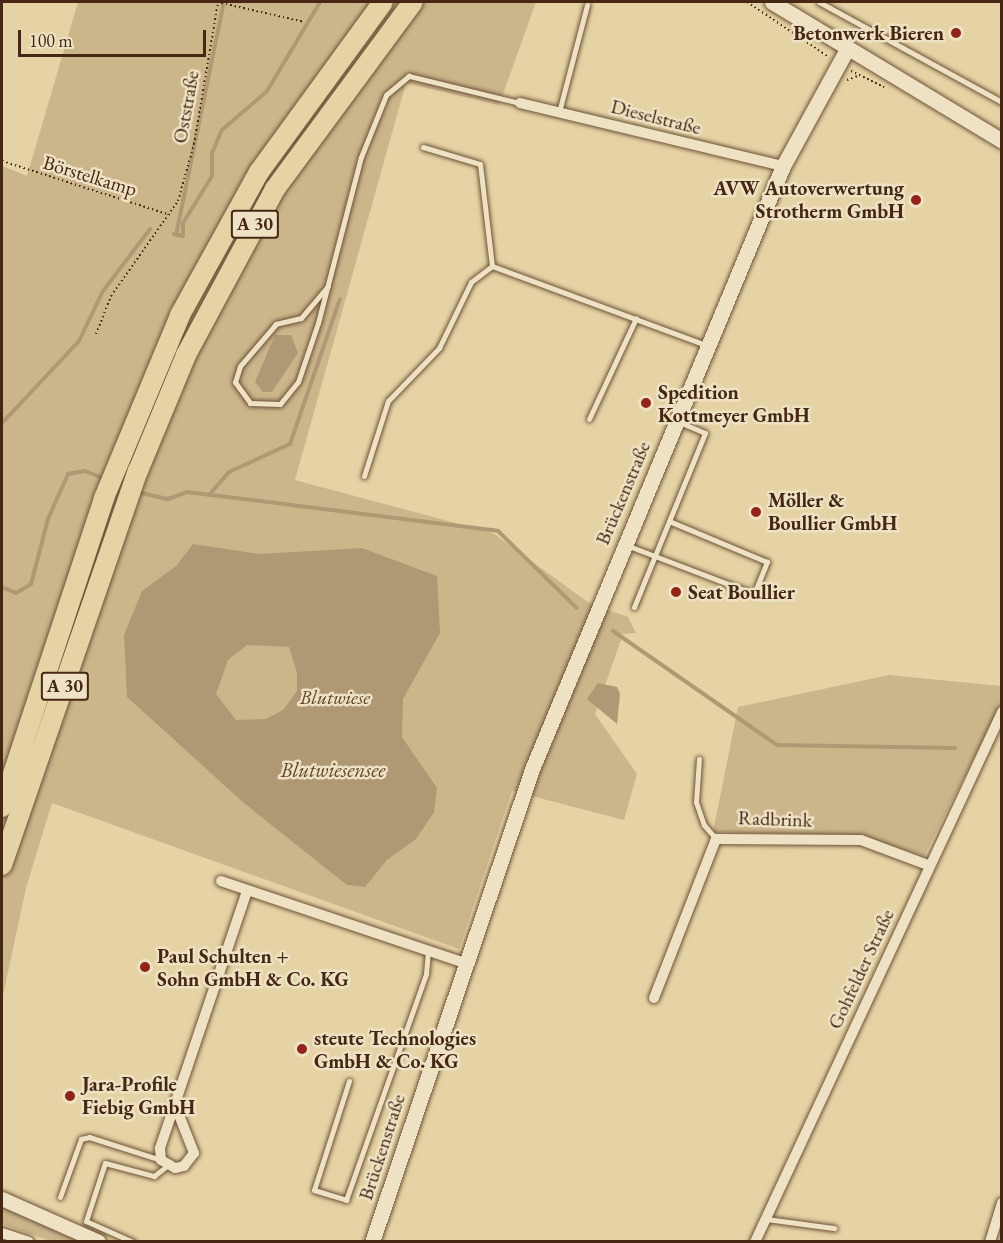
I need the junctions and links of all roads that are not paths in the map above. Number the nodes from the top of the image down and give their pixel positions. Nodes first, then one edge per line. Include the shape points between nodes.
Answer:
1 (383, 2) edge
2 (413, 2) edge
3 (819, 2) edge
4 (779, 4) edge
5 (587, 5) dead end
6 (842, 57) junction
7 (1002, 102) edge
8 (520, 103) joint
9 (559, 112) junction
10 (1002, 141) edge
11 (423, 147) dead end
12 (783, 166) junction
13 (492, 266) junction
14 (328, 286) junction
15 (636, 318) junction
16 (708, 346) junction
17 (589, 419) dead end
18 (676, 421) junction
19 (364, 476) dead end
20 (669, 521) junction
21 (624, 544) junction
22 (655, 556) junction
23 (634, 607) dead end
24 (1002, 712) edge
25 (998, 728) edge
26 (699, 759) dead end
27 (2, 807) edge
28 (716, 839) junction
29 (928, 865) junction
30 (2, 866) edge
31 (221, 881) dead end
32 (248, 891) junction
33 (428, 951) junction
34 (465, 963) junction
35 (654, 998) dead end
36 (349, 1082) dead end
37 (175, 1105) junction
38 (164, 1163) junction
39 (60, 1197) dead end
40 (2, 1199) edge
41 (1002, 1203) edge
42 (765, 1219) junction
43 (834, 1228) dead end
44 (2, 1233) edge
45 (29, 1242) edge
46 (99, 1242) edge
47 (133, 1242) edge
48 (372, 1242) edge
49 (755, 1242) edge
50 (990, 1242) edge

1 - 27 highway, A 30 via 289,126 209,257 152,376 104,498
2 - 30 highway, A 30 via 275,189 186,355 138,471
3 - 7 lane
4 - 6 main road
5 - 9 lane
6 - 10 main road
6 - 12 main road, Brückenstraße
8 - 9 street, Dieselstraße
8 - 14 lane via 409,76 400,81 373,120
9 - 12 street, Dieselstraße
11 - 13 lane via 480,164
12 - 16 main road, Brückenstraße
13 - 15 lane
13 - 19 lane via 471,282 439,348 388,401
14 - 14 lane via 301,318 276,324 240,366 235,382 250,403 280,404 292,396
15 - 16 lane
15 - 17 lane
16 - 18 main road, Brückenstraße
18 - 20 lane via 705,433
18 - 21 main road, Brückenstraße
20 - 22 lane
20 - 22 lane via 767,562 754,594
21 - 22 lane
21 - 34 main road, Brückenstraße via 520,800
22 - 23 lane
24 - 25 street, Gohfelder Straße
25 - 29 street, Gohfelder Straße
26 - 28 lane via 698,808
28 - 29 street, Radbrink via 861,840
28 - 35 street, Radbrink
29 - 42 street, Gohfelder Straße
31 - 32 street
32 - 33 street
32 - 37 street
33 - 34 street
33 - 36 lane via 426,974 346,1200 314,1190
34 - 48 main road, Brückenstraße
37 - 38 street via 160,1148
37 - 38 street via 194,1153 184,1166
38 - 39 lane via 89,1137 81,1139
38 - 47 lane via 154,1176 105,1163 86,1221
40 - 46 street
41 - 50 street
42 - 43 lane
42 - 49 street, Gohfelder Straße
44 - 45 street

